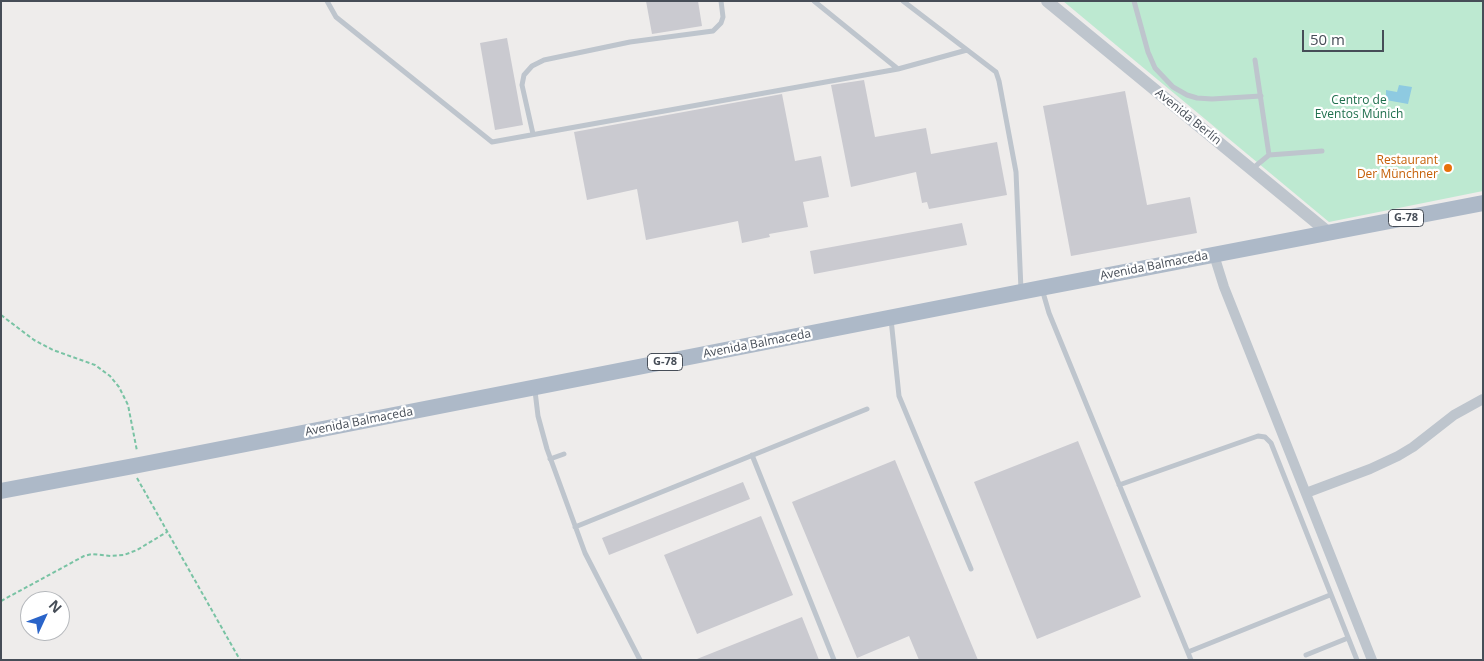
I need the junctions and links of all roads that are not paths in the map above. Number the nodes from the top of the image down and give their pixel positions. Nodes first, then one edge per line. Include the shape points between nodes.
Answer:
1 (327, 1) edge
2 (721, 1) edge
3 (814, 1) edge
4 (903, 1) edge
5 (1134, 1) edge
6 (1048, 2) edge
7 (967, 50) junction
8 (1256, 60) dead end
9 (898, 69) junction
10 (1261, 96) junction
11 (533, 134) junction
12 (1322, 151) dead end
13 (1269, 155) junction
14 (1251, 170) junction
15 (1483, 203) edge
16 (1328, 233) junction
17 (1214, 255) junction
18 (1041, 288) junction
19 (1021, 292) junction
20 (891, 318) junction
21 (535, 388) junction
22 (1483, 398) edge
23 (867, 410) dead end
24 (564, 454) dead end
25 (752, 455) junction
26 (550, 459) junction
27 (1119, 485) junction
28 (1, 491) edge
29 (1306, 493) junction
30 (575, 527) junction
31 (971, 569) dead end
32 (1330, 595) junction
33 (1348, 638) junction
34 (1188, 652) junction
35 (1306, 655) dead end
36 (640, 660) edge
37 (834, 660) edge
38 (1191, 660) edge
39 (1357, 660) edge
40 (1372, 660) edge

1 - 11 lane via 336,17 492,142
2 - 11 lane via 723,17 713,31 630,42 544,60 532,66 524,75 522,85
3 - 9 lane
4 - 7 lane
5 - 10 lane via 1155,68 1173,87 1187,95 1212,100
6 - 14 street, Avenida Berlín
7 - 9 lane
7 - 19 lane via 996,72 999,81 1016,172
8 - 10 lane
9 - 11 lane
10 - 13 lane
12 - 13 lane
13 - 14 lane
14 - 16 street, Avenida Berlín
15 - 16 main road, Avenida Balmaceda / G-78
16 - 17 main road, Avenida Balmaceda / G-78
17 - 18 main road, Avenida Balmaceda / G-78
17 - 29 street
18 - 19 main road, Avenida Balmaceda / G-78
18 - 27 lane
19 - 20 main road, Avenida Balmaceda / G-78
20 - 21 main road, Avenida Balmaceda / G-78
20 - 31 lane via 899,396
21 - 26 lane via 538,416
21 - 28 main road, Avenida Balmaceda / G-78
22 - 29 street via 1398,456
23 - 25 lane
24 - 26 lane
25 - 30 lane
25 - 37 lane
26 - 30 lane
27 - 32 lane via 1258,436 1265,437 1271,443
27 - 34 lane
29 - 40 street
30 - 36 lane
32 - 33 lane
32 - 34 lane
33 - 35 lane
33 - 39 lane
34 - 38 lane

